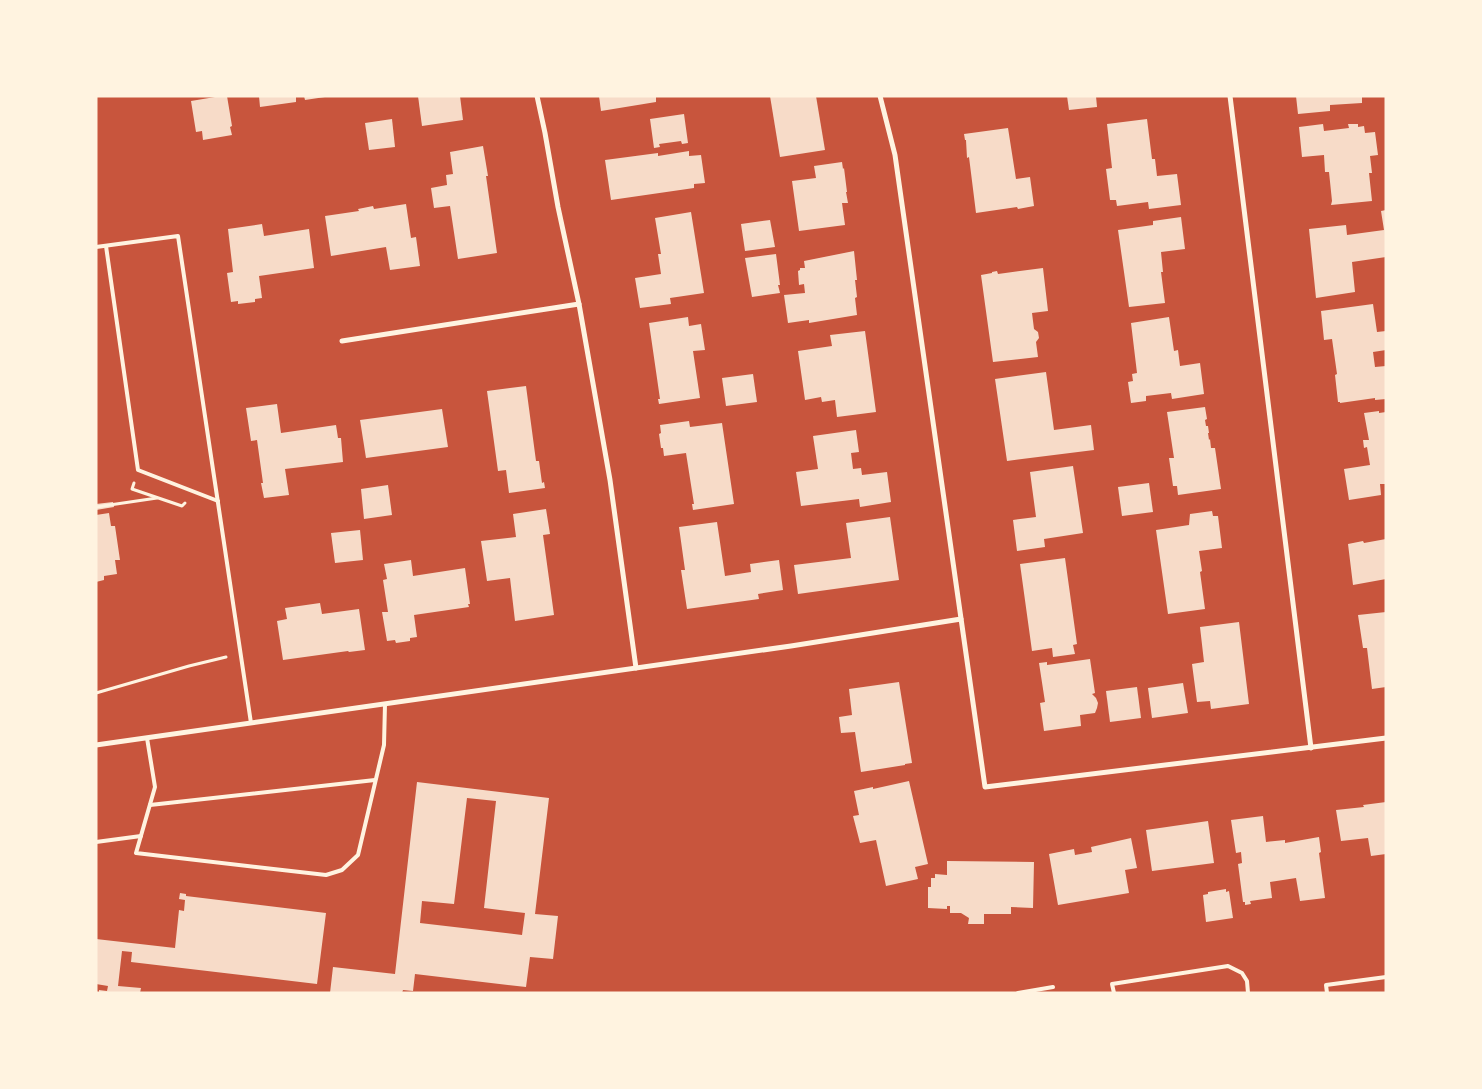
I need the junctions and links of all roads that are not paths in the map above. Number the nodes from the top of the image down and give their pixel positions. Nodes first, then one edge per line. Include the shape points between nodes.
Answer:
1 (537, 96) edge
2 (880, 96) edge
3 (1230, 96) edge
4 (106, 246) junction
5 (96, 247) edge
6 (579, 304) junction
7 (342, 341) dead end
8 (218, 501) junction
9 (961, 619) junction
10 (636, 668) junction
11 (385, 704) junction
12 (252, 723) junction
13 (146, 738) junction
14 (1386, 738) edge
15 (96, 745) edge
16 (1311, 748) junction
17 (375, 780) junction
18 (150, 805) junction
19 (141, 836) junction
20 (96, 842) edge
21 (1386, 977) edge
22 (1053, 987) dead end
23 (1018, 993) edge
24 (1114, 993) edge
25 (1248, 993) edge
26 (1327, 993) edge

1 - 6 street
2 - 9 street via 895,155
3 - 16 street
4 - 5 lane
4 - 8 lane via 138,470
4 - 8 lane via 178,236
6 - 7 street
6 - 10 street via 610,480
8 - 12 lane
9 - 10 street
9 - 16 street via 985,787
10 - 11 street
11 - 12 street
11 - 17 lane via 384,745
12 - 13 street
13 - 15 street
13 - 18 lane via 155,787
14 - 16 street
17 - 18 lane
17 - 19 lane via 358,856 342,870 326,875 136,853
18 - 19 lane
19 - 20 lane
21 - 26 lane via 1326,985
22 - 23 lane
24 - 25 lane via 1112,984 1228,966 1242,972

